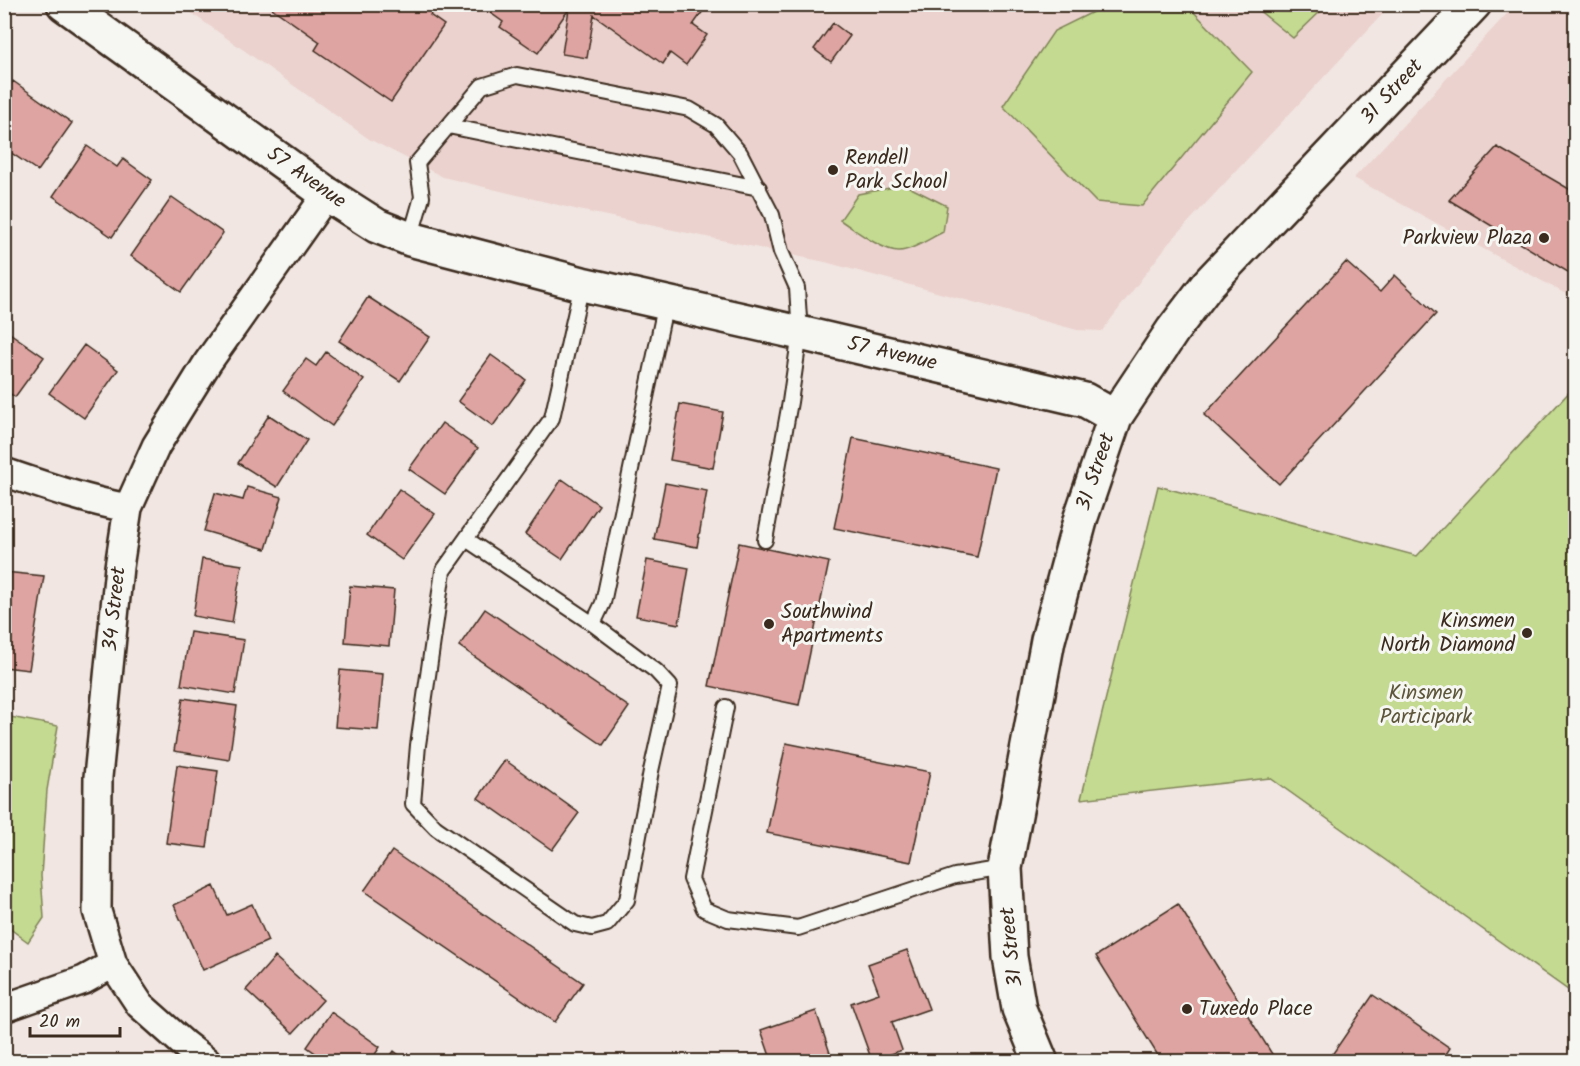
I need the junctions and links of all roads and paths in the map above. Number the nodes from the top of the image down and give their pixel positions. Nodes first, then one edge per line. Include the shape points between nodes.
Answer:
1 (64, 4) edge
2 (1474, 4) edge
3 (448, 126) junction
4 (759, 188) junction
5 (327, 194) junction
6 (410, 239) junction
7 (582, 284) junction
8 (666, 302) junction
9 (800, 333) junction
10 (1115, 417) junction
11 (4, 471) edge
12 (128, 508) junction
13 (466, 539) junction
14 (765, 540) dead end
15 (593, 624) junction
16 (726, 707) dead end
17 (1005, 868) junction
18 (113, 964) junction
19 (4, 1008) edge
20 (207, 1062) edge
21 (1041, 1062) edge

1 - 5 street, 57 Avenue
2 - 10 street, 31 Street via 1208,284
3 - 4 lane
3 - 4 lane via 482,86 517,75 689,109 716,125 740,153
3 - 6 lane via 417,163 422,197
4 - 9 lane via 797,288
5 - 6 street, 57 Avenue via 377,226
5 - 12 street, 34 Street via 208,362 156,446
6 - 7 street, 57 Avenue
7 - 8 street, 57 Avenue
7 - 13 lane via 552,418
8 - 9 street, 57 Avenue
8 - 15 lane via 603,603
9 - 10 street, 57 Avenue via 1084,400
9 - 14 lane
10 - 17 street, 31 Street via 1081,517 1048,640
11 - 12 street via 60,492
12 - 18 street, 34 Street via 118,567 98,777 97,911
13 - 15 lane
13 - 15 lane via 443,571 413,804 436,828 575,924 592,928 607,924 627,900 670,686
16 - 17 lane via 691,879 704,909 728,919 798,928 955,876
17 - 21 street, 31 Street via 1010,957 1019,1009
18 - 19 street via 84,980
18 - 20 street, 34 Street via 140,1005

